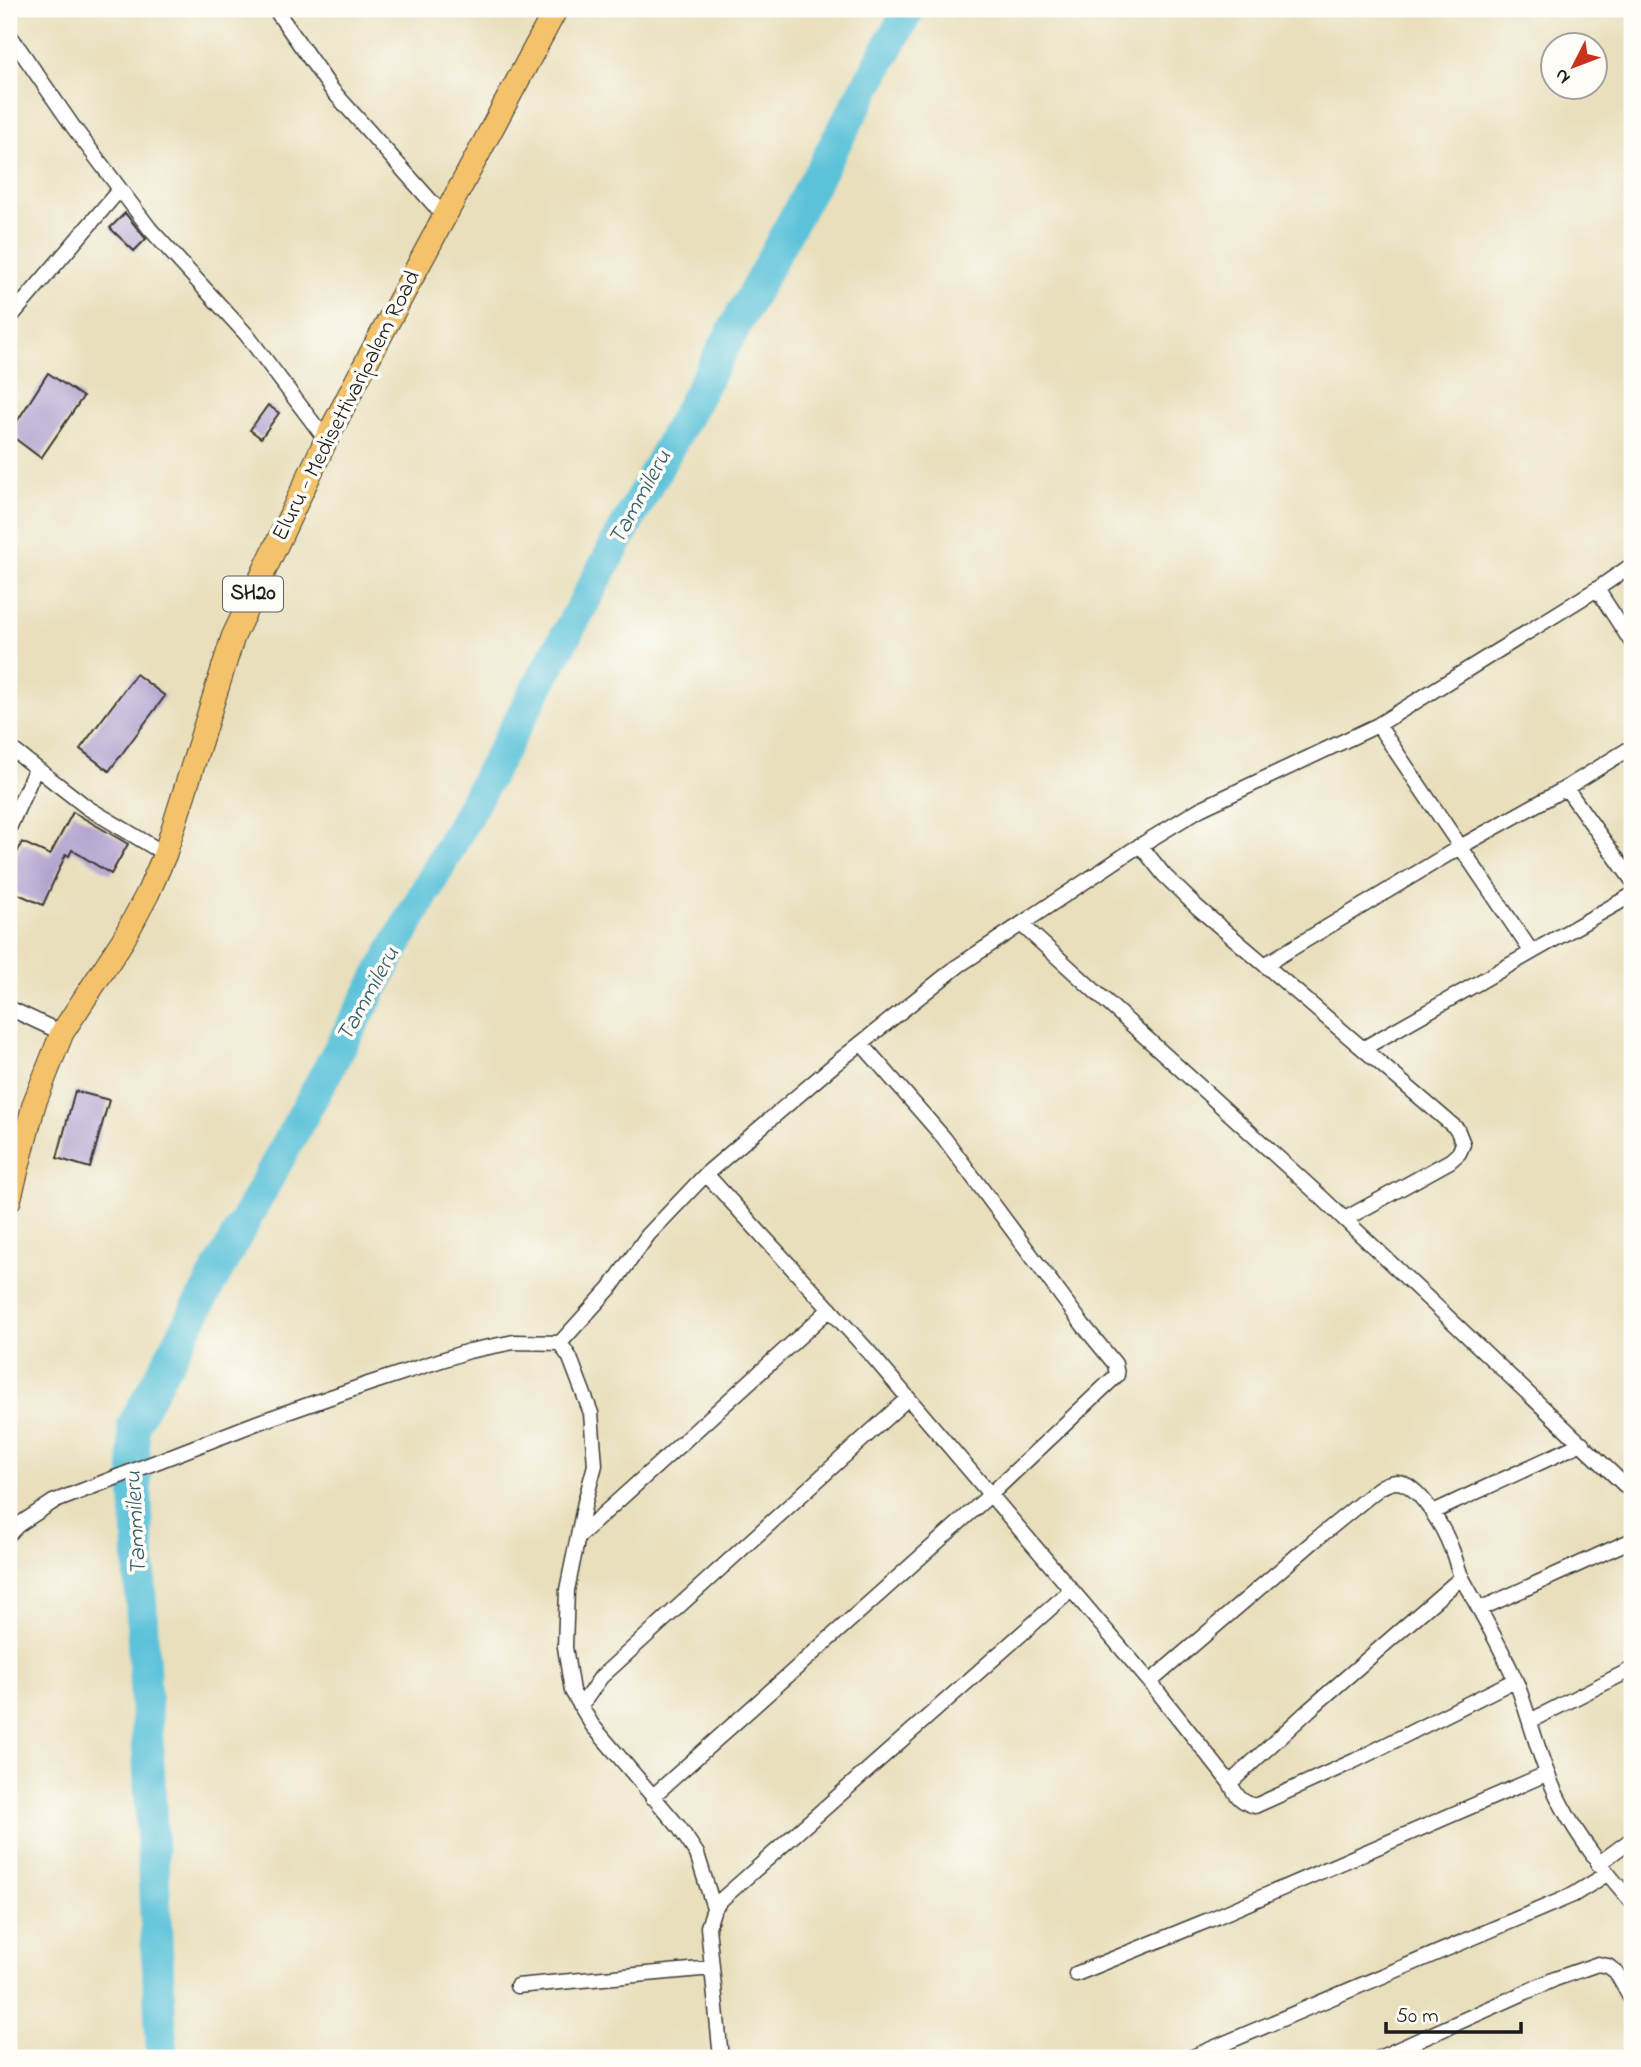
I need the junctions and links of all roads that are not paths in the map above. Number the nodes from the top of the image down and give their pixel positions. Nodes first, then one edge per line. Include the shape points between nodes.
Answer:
1 (275, 9) edge
2 (556, 9) edge
3 (9, 34) edge
4 (120, 189) junction
5 (446, 217) junction
6 (9, 319) edge
7 (326, 440) junction
8 (1632, 565) edge
9 (1597, 589) junction
10 (1632, 643) edge
11 (1378, 725) junction
12 (9, 747) edge
13 (1632, 747) edge
14 (36, 768) junction
15 (1566, 788) junction
16 (9, 828) edge
17 (1140, 845) junction
18 (1460, 847) junction
19 (164, 854) junction
20 (1632, 880) edge
21 (1632, 895) edge
22 (1021, 925) junction
23 (1531, 951) junction
24 (1266, 964) junction
25 (9, 1007) edge
26 (62, 1033) junction
27 (861, 1043) junction
28 (1364, 1048) junction
29 (706, 1174) junction
30 (9, 1201) edge
31 (1345, 1219) junction
32 (830, 1309) junction
33 (560, 1343) junction
34 (908, 1398) junction
35 (1582, 1443) junction
36 (1632, 1492) edge
37 (990, 1495) junction
38 (1433, 1512) junction
39 (9, 1534) edge
40 (578, 1537) junction
41 (1632, 1539) edge
42 (1462, 1577) junction
43 (1071, 1590) junction
44 (1480, 1609) junction
45 (1632, 1669) edge
46 (1515, 1681) junction
47 (1150, 1682) junction
48 (581, 1706) junction
49 (1530, 1721) junction
50 (1546, 1774) junction
51 (1230, 1783) junction
52 (652, 1797) junction
53 (1632, 1839) edge
54 (1602, 1869) junction
55 (1632, 1902) edge
56 (714, 1908) junction
57 (712, 1968) junction
58 (1076, 1974) dead end
59 (517, 1986) dead end
60 (1632, 2001) edge
61 (721, 2058) edge
62 (1190, 2058) edge
63 (1379, 2058) edge

1 - 5 street via 332,90
2 - 5 main road, Eluru - Medisettivaripalem Road / SH20
3 - 4 street
4 - 6 street
4 - 7 street via 150,229 246,334
5 - 7 main road, Eluru - Medisettivaripalem Road / SH20
7 - 19 main road, Eluru - Medisettivaripalem Road / SH20 via 233,637
8 - 9 street
9 - 10 street
9 - 11 street
11 - 17 street via 1200,809
11 - 18 street
12 - 14 street
13 - 15 street
14 - 16 street
14 - 19 street via 88,808
15 - 18 street
15 - 20 street
17 - 22 street
17 - 24 street via 1189,899
18 - 23 street
18 - 24 street
19 - 26 main road, Eluru - Medisettivaripalem Road / SH20 via 123,940
21 - 23 street
22 - 27 street via 958,966
22 - 31 street
23 - 28 street
24 - 28 street
25 - 26 street
26 - 30 main road, Eluru - Medisettivaripalem Road / SH20 via 34,1104
27 - 29 street
27 - 37 street via 944,1138 1115,1364 1118,1375
28 - 31 street via 1457,1129 1463,1144 1450,1161
29 - 32 street
29 - 33 street via 648,1235 610,1288
31 - 35 street
32 - 34 street
32 - 40 street
33 - 39 street via 514,1342 356,1388 53,1502
33 - 40 street via 591,1413 595,1465
34 - 37 street
34 - 48 street via 601,1678
35 - 36 street
35 - 38 street
37 - 43 street
37 - 52 street
38 - 42 street
38 - 47 street via 1412,1489 1400,1482 1387,1483
40 - 48 street via 567,1590 565,1647 572,1691
41 - 44 street
42 - 44 street
42 - 51 street
43 - 47 street
43 - 56 street
44 - 46 street
45 - 49 street
46 - 49 street
46 - 51 street via 1255,1806 1237,1797
47 - 51 street
48 - 52 street
49 - 50 street
50 - 54 street
50 - 58 street
52 - 56 street via 697,1854
53 - 54 street
54 - 55 street
54 - 62 street via 1573,1895
56 - 57 street via 708,1927
57 - 59 street
57 - 61 street
60 - 63 street via 1616,1972 1598,1964

